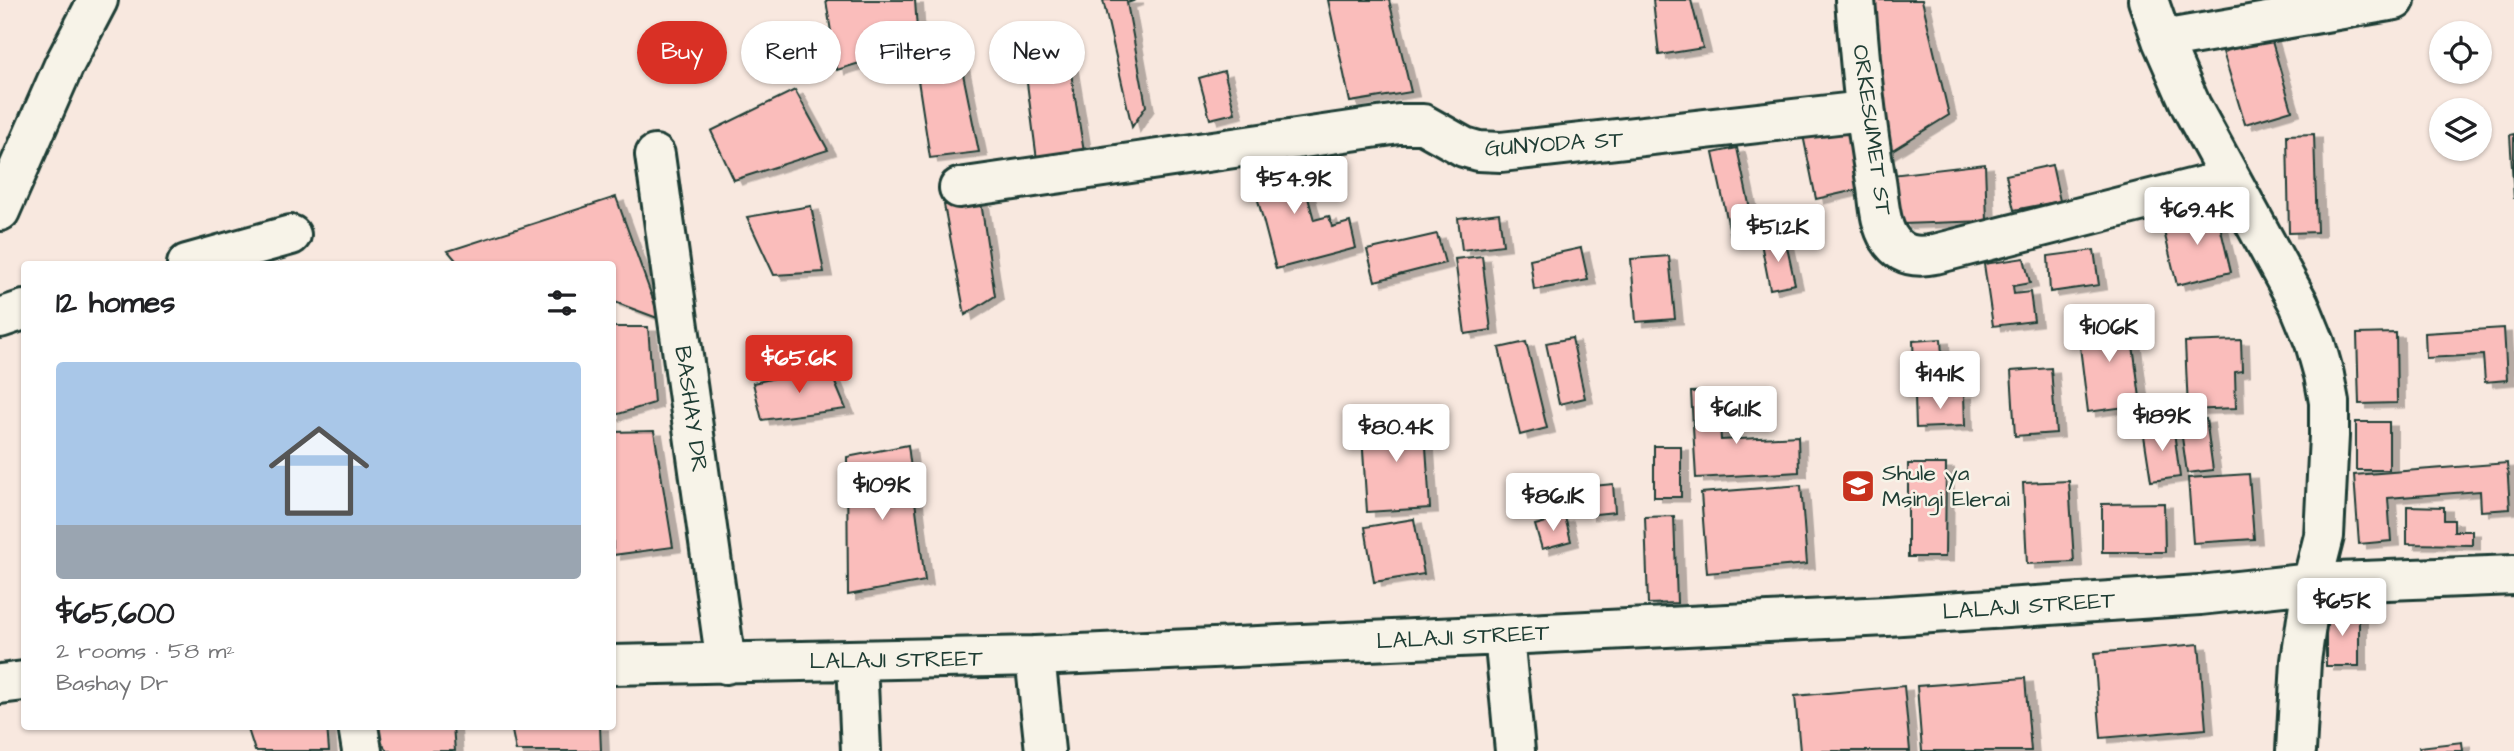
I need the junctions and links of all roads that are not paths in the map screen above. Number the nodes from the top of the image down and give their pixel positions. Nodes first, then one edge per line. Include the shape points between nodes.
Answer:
1 (98, 0) edge
2 (1855, 0) edge
3 (2148, 0) edge
4 (2395, 0) edge
5 (2162, 40) junction
6 (1864, 111) junction
7 (655, 155) dead end
8 (2230, 179) junction
9 (960, 188) dead end
10 (0, 211) edge
11 (291, 235) dead end
12 (198, 261) edge
13 (21, 311) edge
14 (0, 318) edge
15 (2514, 575) edge
16 (2312, 583) junction
17 (1504, 635) junction
18 (1035, 656) junction
19 (857, 661) junction
20 (726, 664) junction
21 (616, 665) edge
22 (21, 681) edge
23 (0, 684) edge
24 (359, 730) edge
25 (362, 751) edge
26 (861, 751) edge
27 (1045, 751) edge
28 (1515, 751) edge
29 (2296, 751) edge

1 - 10 street
2 - 6 street, ORKESUMET ST
3 - 5 street
4 - 5 street
5 - 8 street
6 - 8 street, ORKESUMET ST via 1889,238 1904,254 1920,257
6 - 9 street, GUNYODA ST via 1501,152 1464,147 1423,124 1399,124
7 - 20 street, BASHAY DR
8 - 16 street via 2298,304 2324,375 2329,402 2329,466 2324,536
11 - 12 street
13 - 14 street
15 - 16 street, LALAJI STREET
16 - 17 street, LALAJI STREET via 1901,615
16 - 29 street via 2301,661
17 - 18 street, LALAJI STREET
17 - 28 street
18 - 19 street, LALAJI STREET
18 - 27 street
19 - 20 street, LALAJI STREET
19 - 26 street
20 - 21 street, LALAJI STREET
22 - 23 street
24 - 25 street

